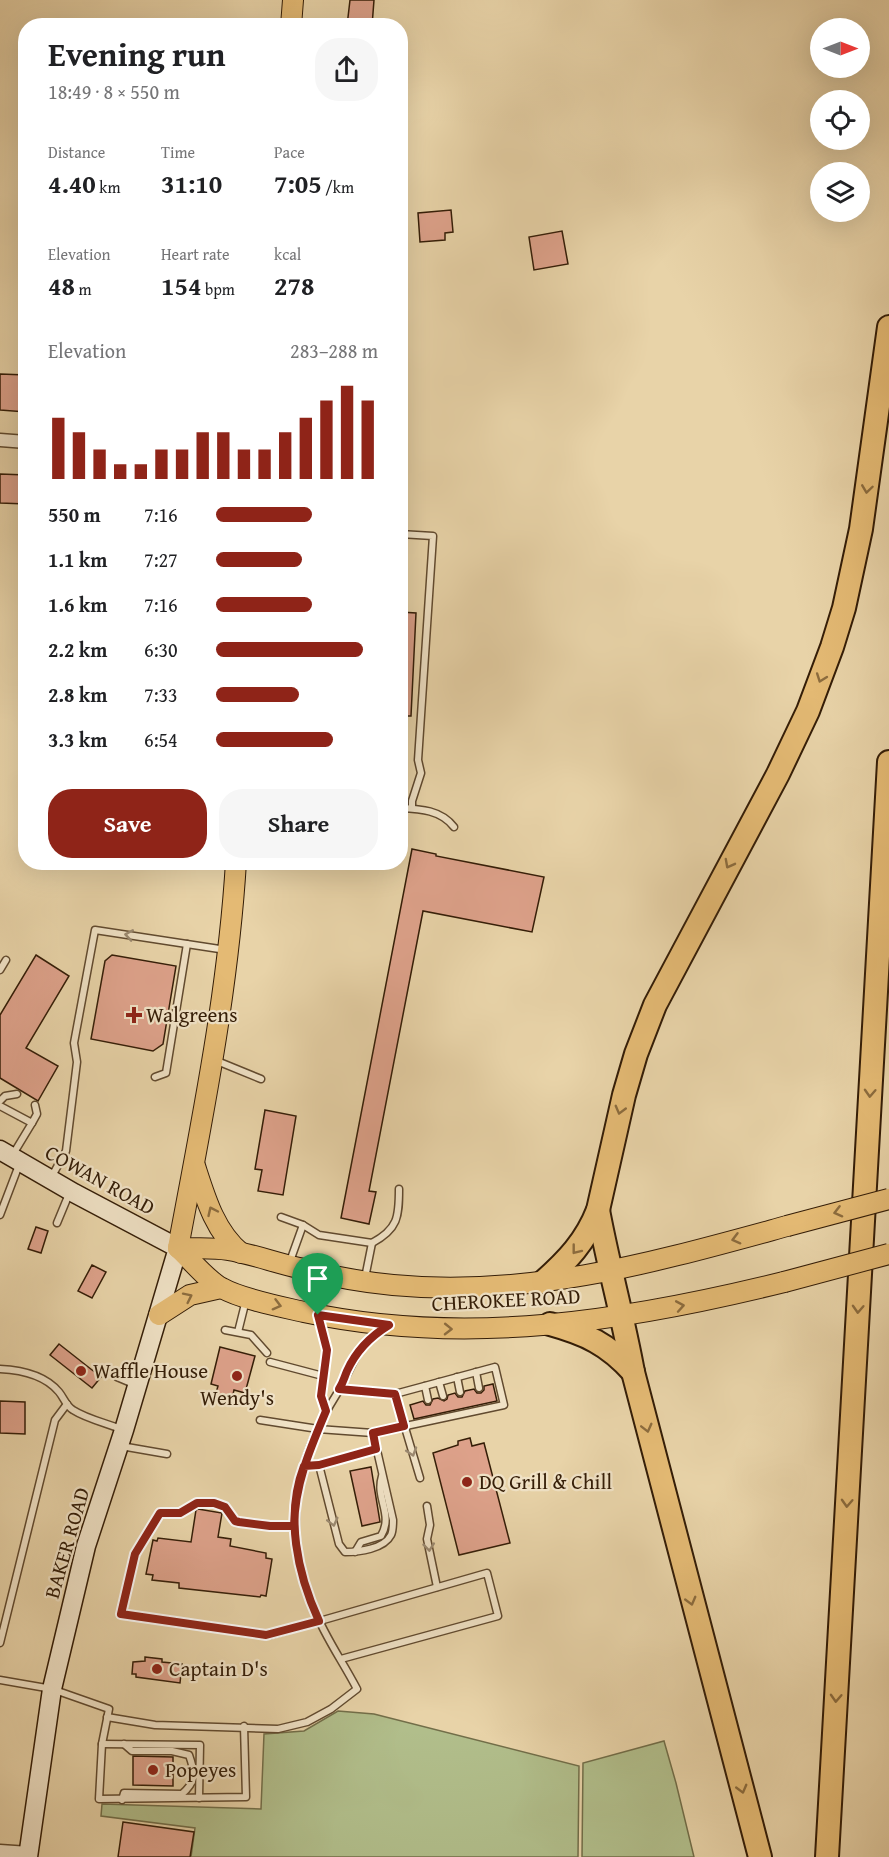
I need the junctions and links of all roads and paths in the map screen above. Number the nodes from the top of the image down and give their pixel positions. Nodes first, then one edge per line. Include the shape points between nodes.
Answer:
1 (293, 0) edge
2 (292, 18) edge
3 (889, 327) edge
4 (0, 440) edge
5 (18, 441) edge
6 (408, 534) edge
7 (889, 762) edge
8 (408, 808) edge
9 (412, 808) junction
10 (454, 827) dead end
11 (235, 870) edge
12 (187, 944) junction
13 (229, 950) junction
14 (6, 960) dead end
15 (0, 970) edge
16 (213, 1059) junction
17 (155, 1077) dead end
18 (261, 1079) dead end
19 (17, 1094) dead end
20 (0, 1103) edge
21 (35, 1105) dead end
22 (32, 1123) junction
23 (10, 1156) edge
24 (194, 1163) junction
25 (50, 1179) junction
26 (399, 1189) dead end
27 (70, 1191) junction
28 (889, 1199) edge
29 (598, 1210) junction
30 (0, 1215) edge
31 (281, 1217) dead end
32 (57, 1223) dead end
33 (303, 1225) junction
34 (372, 1243) junction
35 (178, 1248) junction
36 (240, 1253) junction
37 (889, 1254) edge
38 (288, 1265) junction
39 (610, 1271) junction
40 (364, 1281) junction
41 (543, 1282) junction
42 (221, 1288) junction
43 (247, 1297) junction
44 (159, 1315) junction
45 (318, 1315) junction
46 (623, 1316) junction
47 (550, 1324) junction
48 (389, 1325) junction
49 (225, 1330) dead end
50 (238, 1332) junction
51 (267, 1353) dead end
52 (270, 1362) dead end
53 (0, 1369) edge
54 (476, 1372) junction
55 (633, 1372) junction
56 (323, 1376) junction
57 (117, 1377) dead end
58 (457, 1377) junction
59 (439, 1382) junction
60 (138, 1385) junction
61 (424, 1386) junction
62 (479, 1388) dead end
63 (339, 1389) junction
64 (460, 1392) dead end
65 (395, 1394) junction
66 (442, 1396) dead end
67 (428, 1400) dead end
68 (67, 1404) junction
69 (326, 1411) junction
70 (260, 1420) dead end
71 (404, 1426) junction
72 (318, 1429) junction
73 (373, 1433) junction
74 (122, 1438) junction
75 (376, 1449) junction
76 (167, 1454) dead end
77 (319, 1465) junction
78 (304, 1466) junction
79 (420, 1478) dead end
80 (427, 1506) dead end
81 (294, 1526) junction
82 (437, 1587) junction
83 (319, 1621) junction
84 (0, 1643) edge
85 (341, 1659) junction
86 (0, 1680) edge
87 (52, 1689) junction
88 (107, 1717) junction
89 (244, 1726) junction
90 (102, 1744) junction
91 (124, 1744) junction
92 (199, 1798) junction
93 (122, 1800) junction
94 (0, 1851) edge
95 (28, 1855) edge
96 (760, 1857) edge
97 (827, 1857) edge

1 - 2 main road
3 -> 29 highway via 861,529 832,647 778,774 655,1005 624,1095
4 - 5 street
6 - 9 lane via 433,536 419,750 421,773
7 -> 97 highway
8 - 9 lane
9 - 10 lane via 423,808 447,818
11 - 13 main road
12 - 13 lane
12 - 17 lane via 166,1073
12 -> 25 lane via 95,930 74,1043 77,1062 66,1151
13 - 16 main road
14 - 15 lane
16 - 18 lane
16 - 24 main road
19 - 20 lane via 5,1096
20 - 22 lane
21 - 22 lane via 38,1114
22 - 23 lane
23 - 25 main road, COWAN ROAD
23 - 30 lane
24 - 35 main road
36 -> 24 main road via 225,1237 212,1212
25 - 27 main road, COWAN ROAD
26 - 34 lane via 393,1229
27 - 32 lane
27 - 35 main road, COWAN ROAD
28 -> 39 main road, CHEROKEE ROAD, bridge
29 - 39 highway
29 -> 41 highway via 574,1253
31 - 33 lane
33 - 34 lane via 319,1235
33 - 38 lane
34 - 40 lane
35 - 36 main road, CHEROKEE ROAD
35 - 42 main road, CHEROKEE ROAD
35 - 44 main road, BAKER ROAD
36 - 38 main road, CHEROKEE ROAD
46 -> 37 main road, CHEROKEE ROAD, bridge via 706,1301
38 - 40 main road, CHEROKEE ROAD
39 - 41 main road, CHEROKEE ROAD
39 - 46 highway
40 - 41 main road, CHEROKEE ROAD via 474,1288
42 - 43 main road, CHEROKEE ROAD
44 -> 42 main road via 190,1295
43 -> 45 main road, CHEROKEE ROAD
43 - 50 lane
44 - 60 main road, BAKER ROAD
45 - 48 main road, CHEROKEE ROAD
45 - 56 lane via 327,1350
46 - 47 main road, CHEROKEE ROAD
46 - 55 highway
48 -> 47 main road, CHEROKEE ROAD via 464,1330
47 - 55 highway via 602,1344
48 - 63 lane via 360,1350
49 - 50 lane
50 - 51 lane via 250,1335
52 - 56 lane
53 - 68 lane via 45,1379
54 - 58 lane
54 - 62 lane
54 - 71 lane via 495,1367 504,1405
55 -> 96 highway
56 - 69 lane via 321,1396
57 - 60 lane
58 - 59 lane
58 - 64 lane
59 - 61 lane
59 - 66 lane
60 - 74 main road, BAKER ROAD
61 - 65 lane
61 - 67 lane
63 - 65 lane
63 - 69 lane
65 - 71 lane
68 - 74 lane
68 - 84 lane via 55,1420
69 - 72 lane
70 - 72 lane
71 - 73 lane
71 -> 79 lane
72 - 73 lane
72 - 78 lane
73 - 75 lane
74 - 76 lane
74 - 87 main road, BAKER ROAD via 86,1546
75 - 77 lane
77 -> 75 lane via 339,1544 345,1552 355,1552 385,1543 391,1534 393,1520
77 - 78 lane
78 - 81 lane
80 -> 82 lane via 427,1539
81 - 83 lane via 304,1579
81 - 83 lane via 235,1521 222,1505 203,1502 180,1513 160,1513 135,1554 121,1614 266,1635
82 - 83 lane
82 - 85 lane via 487,1574 498,1616
83 - 85 lane
85 - 89 lane via 357,1689 331,1709 307,1722 278,1729
86 - 87 lane
87 - 88 lane via 109,1708
87 - 95 main road, BAKER ROAD
88 - 89 lane via 155,1725
88 - 90 lane
89 - 92 lane via 246,1797
90 - 91 lane
90 - 93 lane via 99,1799
91 - 92 lane via 200,1745
91 - 93 lane via 132,1751 189,1755 194,1771 190,1787 182,1794 124,1793
92 - 93 lane
94 - 95 street

